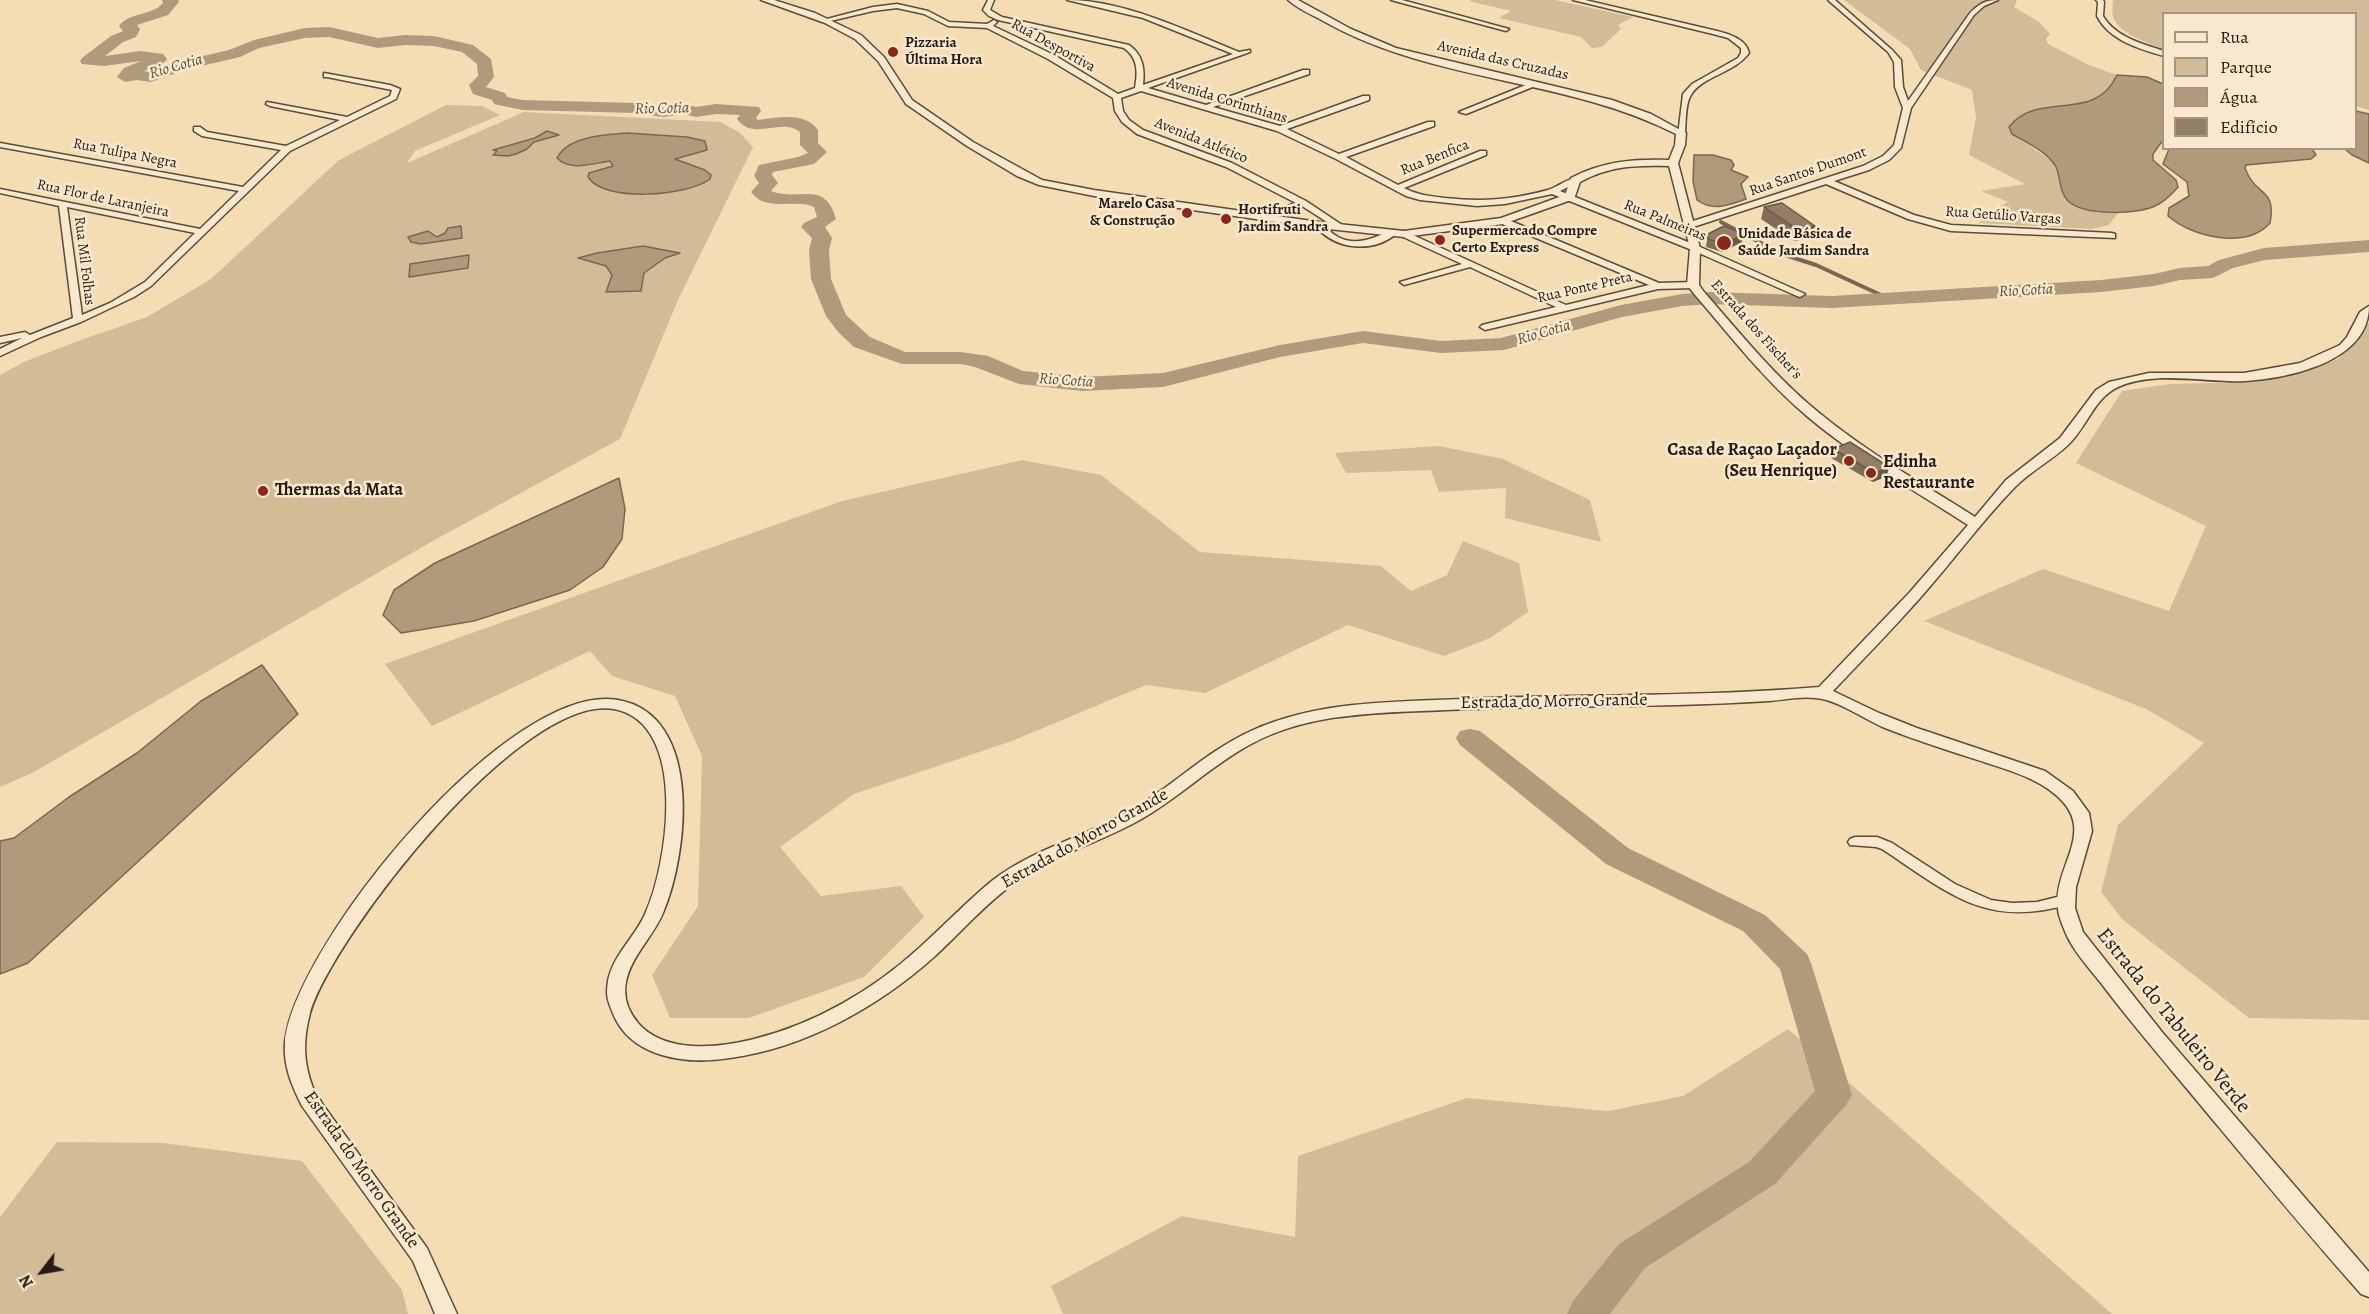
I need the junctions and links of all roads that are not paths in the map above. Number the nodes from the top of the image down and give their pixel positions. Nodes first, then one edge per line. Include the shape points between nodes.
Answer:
1 (765, 0) edge
2 (991, 0) edge
3 (1070, 0) edge
4 (1292, 0) edge
5 (1395, 0) edge
6 (1576, 0) edge
7 (1831, 0) edge
8 (1995, 0) edge
9 (2099, 0) edge
10 (1000, 19) junction
11 (826, 20) junction
12 (988, 26) junction
13 (1506, 29) dead end
14 (1248, 51) dead end
15 (1239, 54) junction
16 (2162, 54) edge
17 (1306, 72) dead end
18 (327, 75) dead end
19 (1536, 84) junction
20 (1139, 88) junction
21 (1117, 97) junction
22 (1366, 98) dead end
23 (270, 104) dead end
24 (1207, 107) junction
25 (1907, 108) junction
26 (1462, 112) dead end
27 (348, 119) junction
28 (1431, 124) dead end
29 (197, 129) dead end
30 (1280, 129) junction
31 (1681, 133) junction
32 (0, 145) edge
33 (286, 149) junction
34 (1483, 153) dead end
35 (1339, 157) junction
36 (1672, 163) junction
37 (1575, 180) junction
38 (1827, 182) junction
39 (1397, 188) junction
40 (245, 190) junction
41 (0, 191) edge
42 (1553, 191) junction
43 (1570, 197) junction
44 (1303, 203) junction
45 (63, 205) junction
46 (1267, 216) junction
47 (1503, 221) junction
48 (1319, 225) junction
49 (1690, 225) junction
50 (1341, 227) junction
51 (201, 232) junction
52 (1393, 234) junction
53 (1404, 234) junction
54 (2112, 236) dead end
55 (1695, 248) junction
56 (1469, 265) junction
57 (1404, 282) dead end
58 (1658, 286) junction
59 (1697, 289) junction
60 (1800, 294) dead end
61 (1565, 308) junction
62 (2369, 309) edge
63 (78, 320) junction
64 (1485, 327) dead end
65 (50, 329) junction
66 (0, 340) edge
67 (1, 350) edge
68 (1975, 523) junction
69 (1823, 692) junction
70 (1855, 842) dead end
71 (2065, 900) junction
72 (2369, 1287) edge
73 (446, 1314) edge

1 - 11 street
2 - 10 street via 986,10
3 - 15 street via 1145,15
4 - 19 street, Avenida das Cruzadas via 1371,42
5 - 13 street
6 - 31 street via 1715,32 1744,47 1740,59 1695,86 1686,96
7 - 25 street, Rua Santos Dumont via 1898,62 1899,87
8 - 25 street via 1972,14
9 - 16 street via 2104,24
10 - 12 street, Rua Desportiva
10 - 20 street, Avenida Corinthians via 1128,46 1136,52
11 - 12 street via 897,6 926,12 953,25
11 - 46 street via 857,37 881,58 909,102 970,144 1039,182
12 - 21 street, Rua Desportiva via 1051,57
14 - 15 street
15 - 20 street
17 - 24 street
18 - 27 street via 396,89 393,97
19 - 26 street
19 - 31 street, Avenida das Cruzadas via 1627,107
20 - 21 street
20 - 24 street, Avenida Corinthians
21 - 44 street, Avenida Atlético via 1126,122 1140,132 1218,160
22 - 30 street
23 - 27 street
24 - 30 street, Avenida Corinthians
25 - 38 street, Rua Santos Dumont via 1898,146 1886,158
27 - 33 street
28 - 35 street
29 - 33 street via 205,134
30 - 35 street, Avenida Corinthians
31 - 36 street
32 - 40 street, Rua Tulipa Negra
33 - 40 street
34 - 39 street, Rua Benfica
35 - 39 street, Avenida Corinthians
36 - 37 street via 1613,164
36 - 49 street, Estrada dos Fischer's
37 - 42 street, Avenida Corinthians
37 - 43 street
38 - 49 street, Rua Santos Dumont
38 - 54 street, Rua Getúlio Vargas via 1911,218 1952,228
39 - 42 street, Avenida Corinthians via 1424,198 1478,204
40 - 51 street
41 - 45 street, Rua Flor de Laranjeira
42 - 43 street, Rua Palmeiras
43 - 47 street
43 - 55 street, Rua Palmeiras
44 - 46 street
44 - 50 street, Avenida Atlético
45 - 51 street, Rua Flor de Laranjeira
45 - 63 street, Rua Mil Folhas
46 - 48 street
47 - 53 street
47 - 58 street
48 - 50 street
48 - 52 street via 1331,237 1350,244 1375,242
49 - 55 street, Estrada dos Fischer's
50 - 52 street
51 - 63 street via 148,284
52 - 53 street
53 - 56 street
55 - 59 street, Estrada dos Fischer's
55 - 60 street, Rua Palmeiras
56 - 57 street
56 - 61 street
58 - 59 street, Rua Ponte Preta
58 - 61 street, Rua Ponte Preta
59 - 68 street, Estrada dos Fischer's via 1812,414
61 - 64 street, Rua Ponte Preta
62 - 68 street via 2346,347 2295,367 2246,377 2140,378 2107,387 2065,441 2011,483
63 - 65 street
65 - 66 street
65 - 67 street
68 - 69 street via 1915,595
69 - 71 street, Estrada do Tabuleiro Verde via 1911,732 2039,775 2071,797 2084,821
69 - 73 street, Estrada do Morro Grande via 1389,708 1323,714 1289,722 1241,741 1138,814 1004,880 923,956 859,1003 818,1024 756,1046 714,1054 667,1049 643,1038 628,1024 615,992 622,967 657,908 668,866 674,805 669,758 662,739 641,712 619,703 566,712 489,765 434,818 390,870 336,942 304,1004 295,1039 295,1062 305,1094 418,1252
70 - 71 street via 1887,846 1968,897 1994,906 2014,910
71 - 72 street, Estrada do Tabuleiro Verde via 2067,920 2077,939 2132,1010

